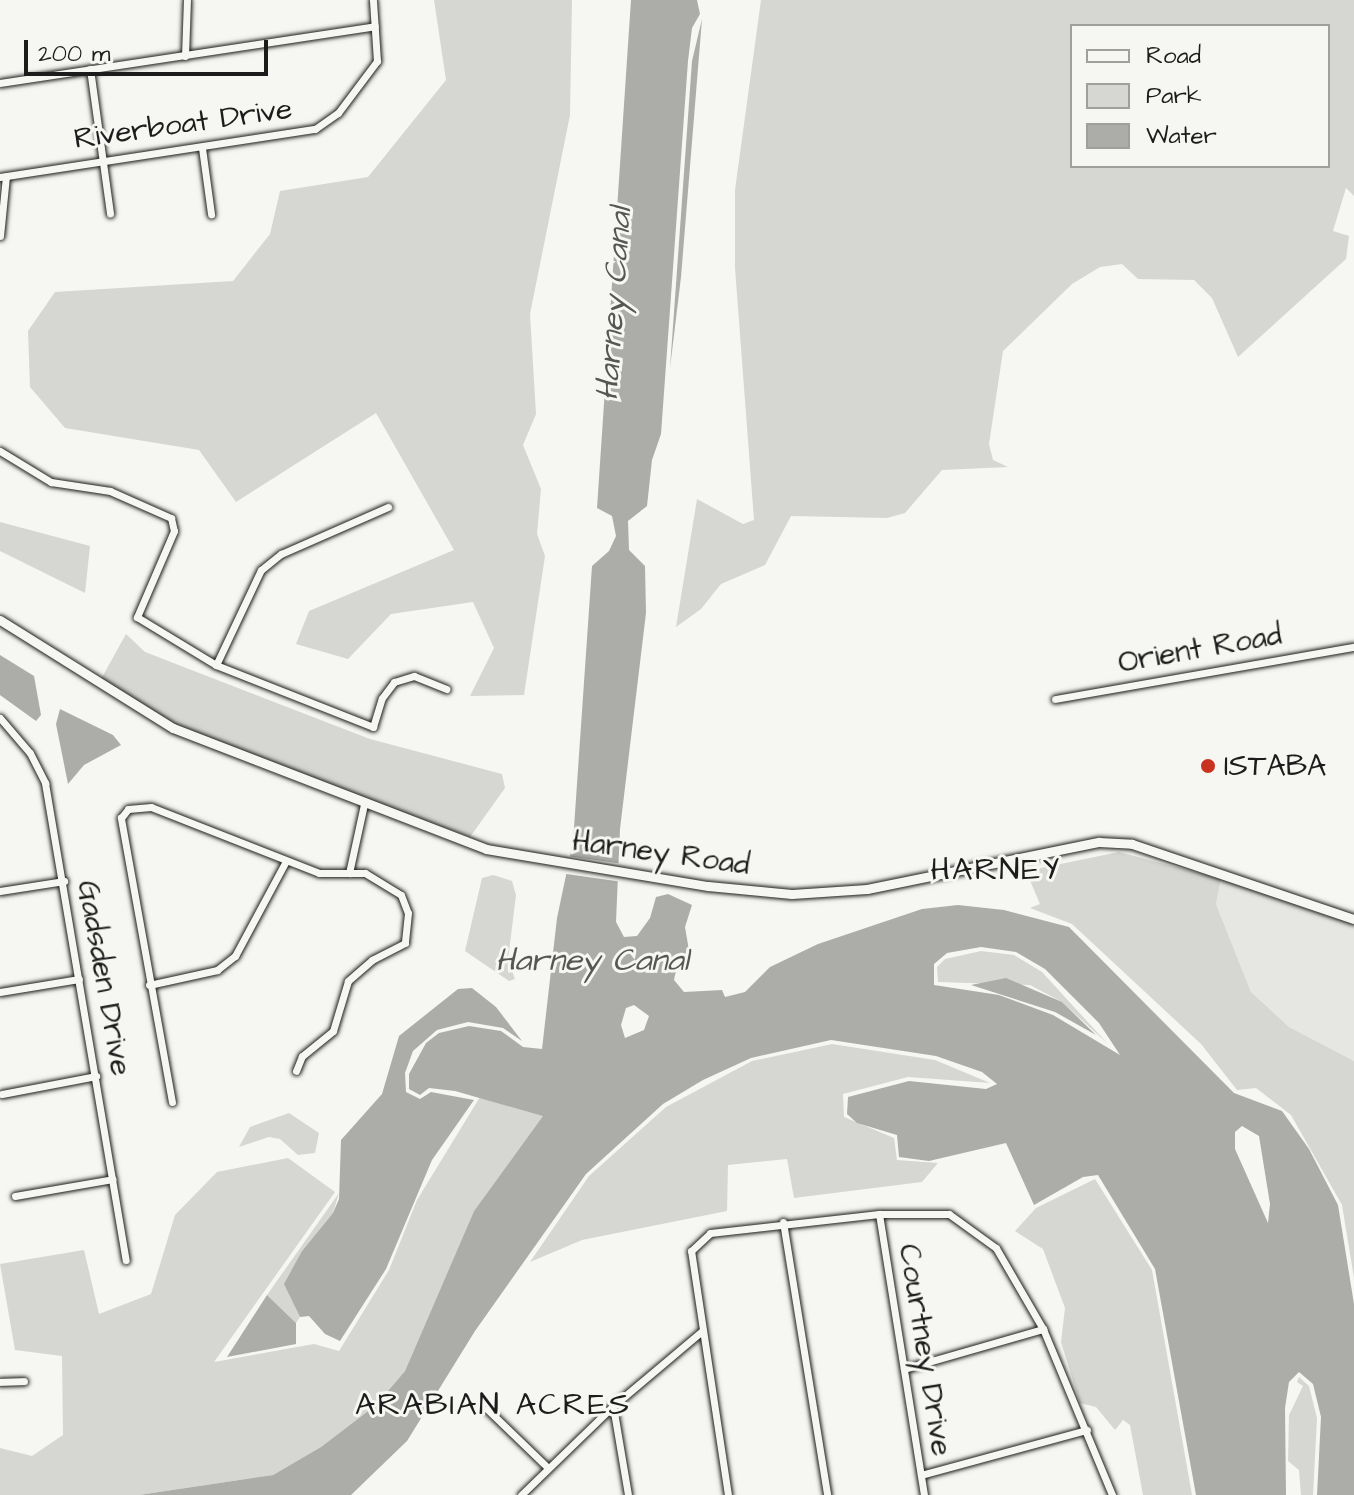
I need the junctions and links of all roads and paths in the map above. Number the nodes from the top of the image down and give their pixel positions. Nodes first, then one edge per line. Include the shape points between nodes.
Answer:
1 (187, 0) edge
2 (373, 0) edge
3 (375, 26) junction
4 (185, 56) junction
5 (90, 69) junction
6 (0, 83) edge
7 (202, 148) junction
8 (106, 160) junction
9 (3, 176) edge
10 (110, 214) dead end
11 (211, 214) dead end
12 (0, 236) edge
13 (1, 454) edge
14 (388, 507) dead end
15 (0, 620) edge
16 (1354, 647) edge
17 (216, 665) junction
18 (447, 689) dead end
19 (1055, 699) dead end
20 (0, 718) edge
21 (364, 804) junction
22 (286, 861) junction
23 (349, 873) junction
24 (64, 881) junction
25 (0, 891) edge
26 (1354, 919) edge
27 (79, 979) junction
28 (149, 985) junction
29 (0, 992) edge
30 (296, 1071) dead end
31 (96, 1076) junction
32 (2, 1094) dead end
33 (172, 1102) dead end
34 (113, 1179) junction
35 (15, 1196) dead end
36 (879, 1214) junction
37 (783, 1222) junction
38 (126, 1260) dead end
39 (1043, 1329) junction
40 (701, 1332) junction
41 (904, 1369) junction
42 (24, 1381) dead end
43 (0, 1382) edge
44 (613, 1406) junction
45 (487, 1409) dead end
46 (1087, 1430) junction
47 (548, 1468) junction
48 (921, 1475) junction
49 (521, 1495) edge
50 (628, 1495) edge
51 (728, 1495) edge
52 (827, 1495) edge
53 (924, 1495) edge
54 (1112, 1495) edge

1 - 4 street
2 - 3 street, Riverboat Drive
3 - 4 street
3 - 7 street, Riverboat Drive via 377,61 338,113 315,129
4 - 5 street
5 - 6 street
5 - 8 street
7 - 8 street, Riverboat Drive
7 - 11 street
8 - 9 street, Riverboat Drive
8 - 10 street
9 - 12 street
13 - 17 street via 51,482 110,491 171,518 174,531 137,617
14 - 17 street via 281,554 261,570
15 - 21 street, Harney Road via 173,728
16 - 19 street, Orient Road
17 - 18 street via 373,727 382,698 394,682 414,676
20 - 24 street, Gadsden Drive via 30,753 45,783
21 - 23 street
21 - 26 street, Harney Road via 451,840 556,863 792,894 867,889 1099,842 1132,844
22 - 23 street via 319,873
22 - 28 street via 235,956 217,970
22 - 28 street via 151,807 128,809 121,818
23 - 30 street via 365,873 394,887 410,929 405,943 372,960 348,981 333,1031 302,1056
24 - 25 street
24 - 27 street, Gadsden Drive
27 - 29 street
27 - 31 street, Gadsden Drive
28 - 33 street
31 - 32 street
31 - 34 street, Gadsden Drive
34 - 35 street
34 - 38 street, Gadsden Drive
36 - 37 street
36 - 39 street via 949,1214 996,1248
36 - 41 street, Courtney Drive
37 - 40 street via 710,1233 691,1251
37 - 52 street
39 - 41 street
39 - 46 street
40 - 44 street
40 - 51 street
41 - 48 street, Courtney Drive
42 - 43 street
44 - 47 street
44 - 50 street
45 - 47 street
46 - 48 street
46 - 54 street
47 - 49 street
48 - 53 street, Courtney Drive

